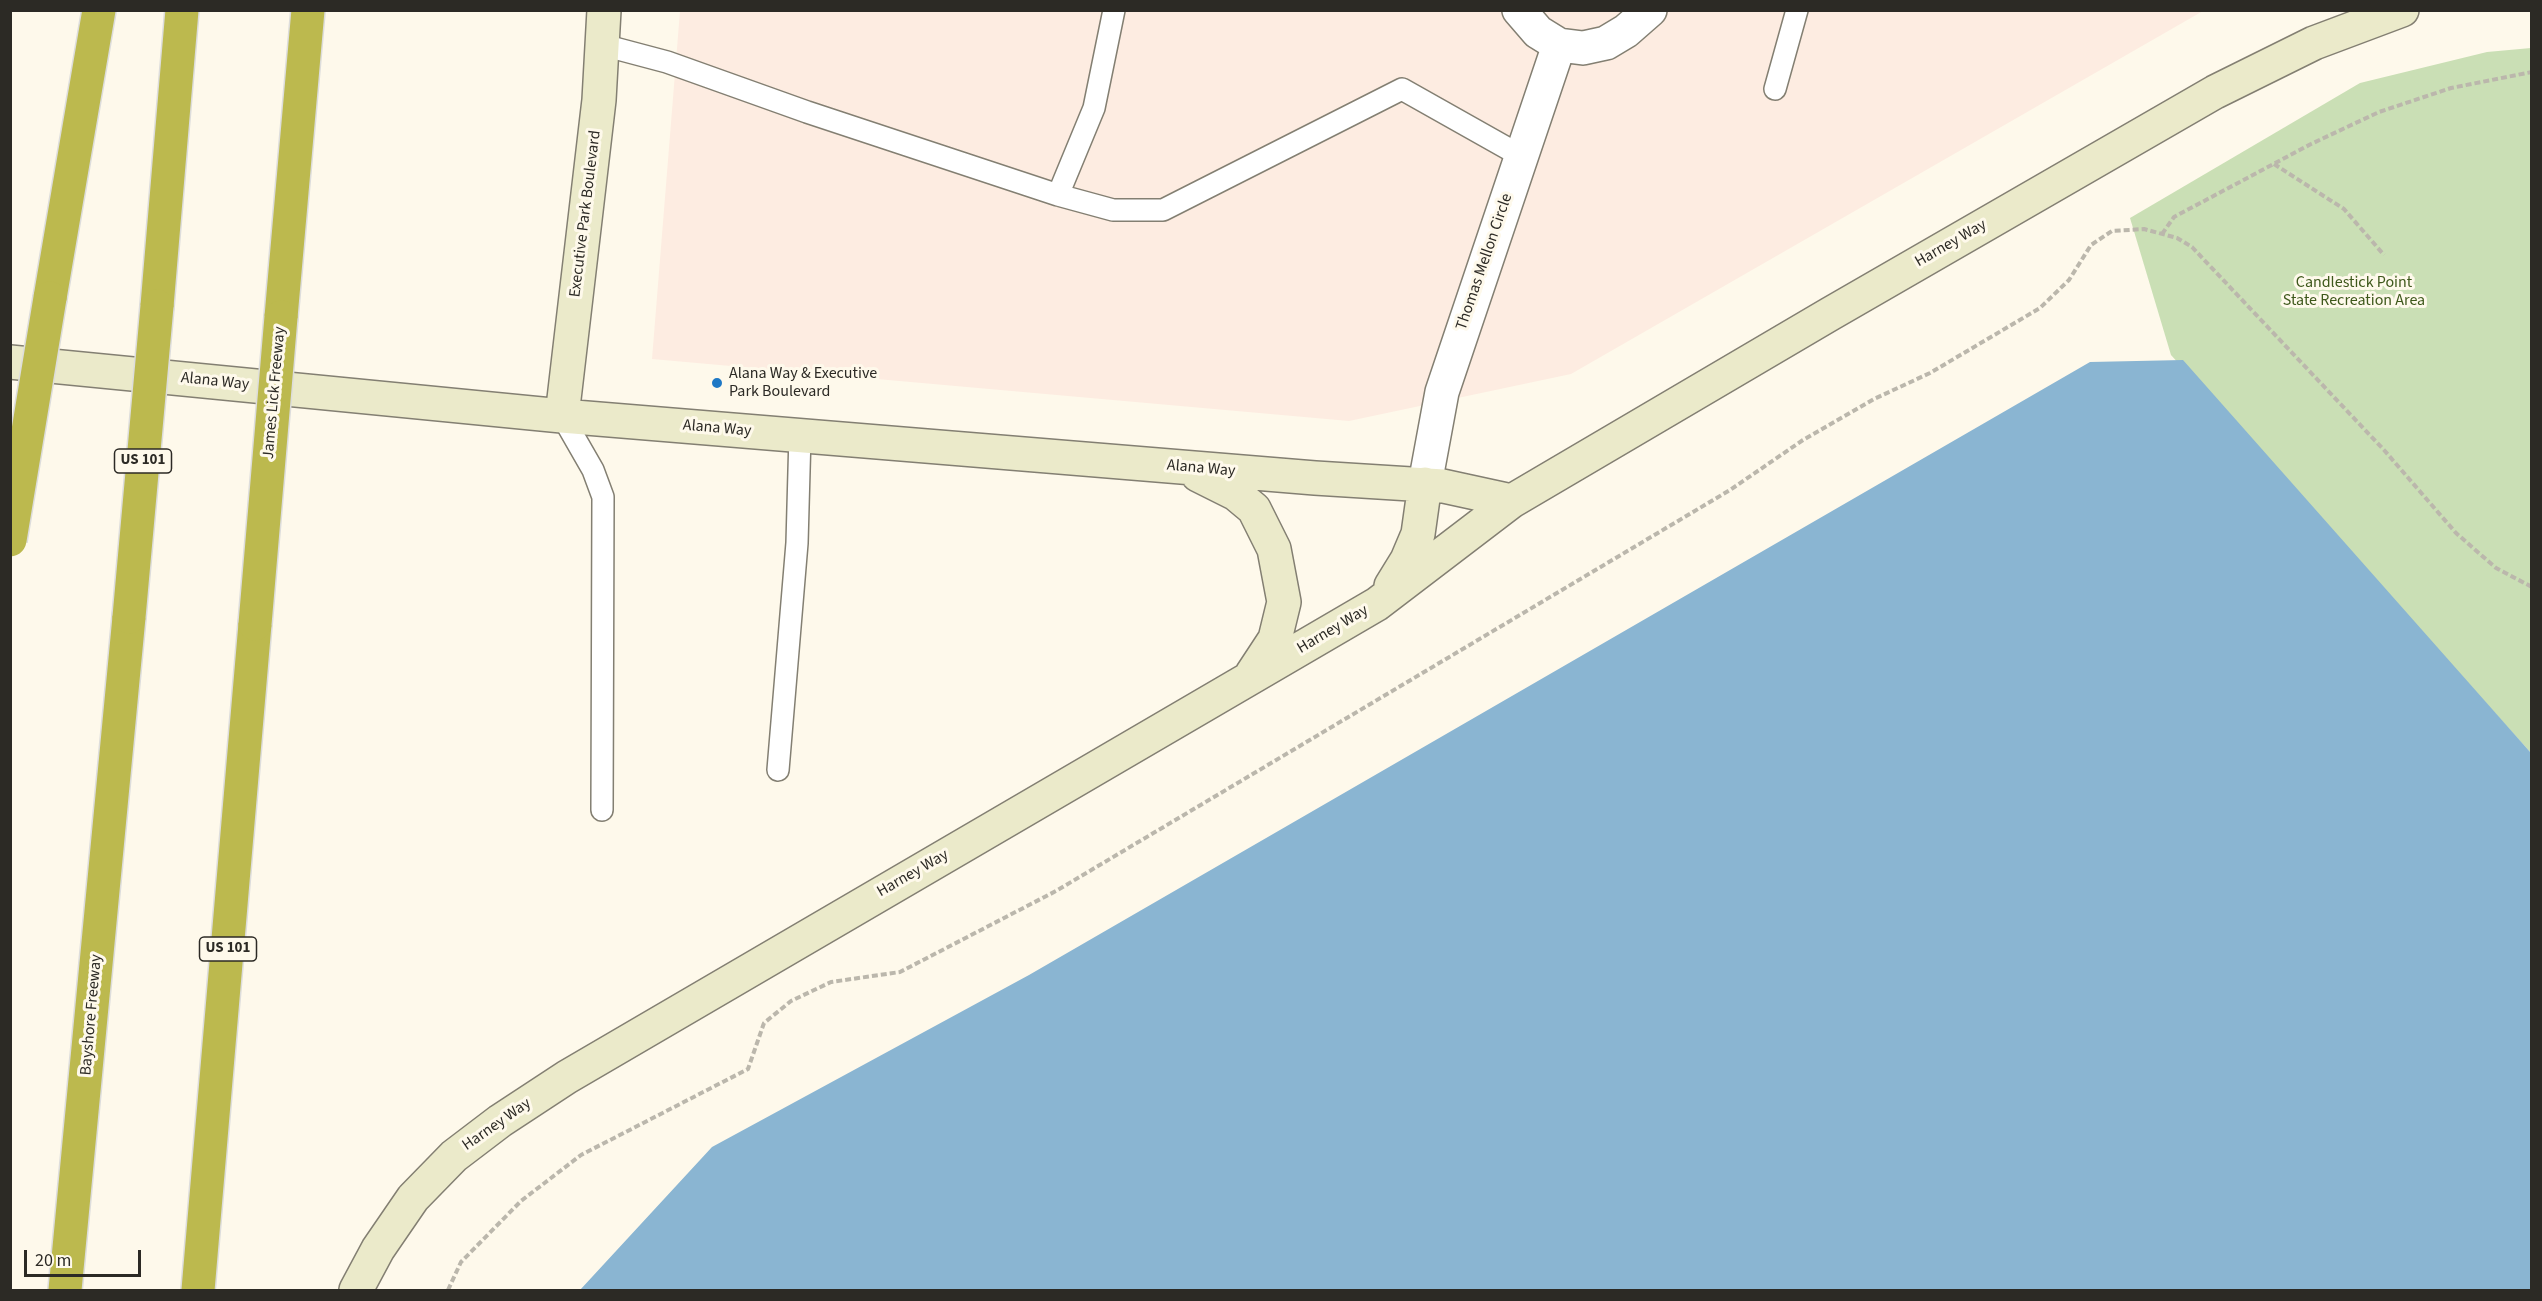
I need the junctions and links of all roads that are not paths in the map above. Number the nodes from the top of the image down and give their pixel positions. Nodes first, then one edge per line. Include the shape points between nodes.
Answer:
1 (99, 10) edge
2 (182, 10) edge
3 (308, 10) edge
4 (604, 10) edge
5 (1114, 10) edge
6 (1519, 10) edge
7 (1650, 10) edge
8 (1797, 10) edge
9 (2402, 10) edge
10 (603, 45) junction
11 (1559, 45) junction
12 (1775, 89) dead end
13 (1521, 156) junction
14 (1058, 195) junction
15 (10, 362) edge
16 (562, 416) junction
17 (800, 435) junction
18 (1167, 466) junction
19 (1425, 484) junction
20 (1512, 501) junction
21 (10, 540) edge
22 (1377, 603) junction
23 (1243, 684) junction
24 (778, 770) dead end
25 (602, 810) dead end
26 (65, 1290) edge
27 (198, 1290) edge
28 (356, 1290) edge

1 - 21 highway, bridge
2 - 26 highway, Bayshore Freeway / US 101, bridge
3 - 27 highway, James Lick Freeway / US 101, bridge
4 - 10 street, Executive Park Boulevard
5 - 14 lane via 1094,108
6 - 11 street via 1538,32
7 - 11 street via 1606,43 1583,48
8 - 12 lane
9 - 20 street, Harney Way via 2314,43 2215,92
10 - 14 lane via 667,62
10 - 16 street, Executive Park Boulevard
11 - 13 street, Thomas Mellon Circle
13 - 14 lane via 1402,89 1163,210 1113,210
13 - 19 street, Thomas Mellon Circle via 1442,392
15 - 16 street, Alana Way
16 - 17 street, Alana Way
16 - 25 lane via 593,470 603,497
17 - 18 street, Alana Way
17 - 24 lane via 797,543
18 - 19 street, Alana Way
18 - 23 street via 1206,477 1236,494 1254,509 1274,549 1284,602 1275,639 1261,664
19 - 20 street
19 - 22 street via 1418,534 1392,586
20 - 22 street, Harney Way
22 - 23 street, Harney Way
23 - 28 street, Harney Way via 847,912 567,1077 500,1121 454,1156 413,1198

